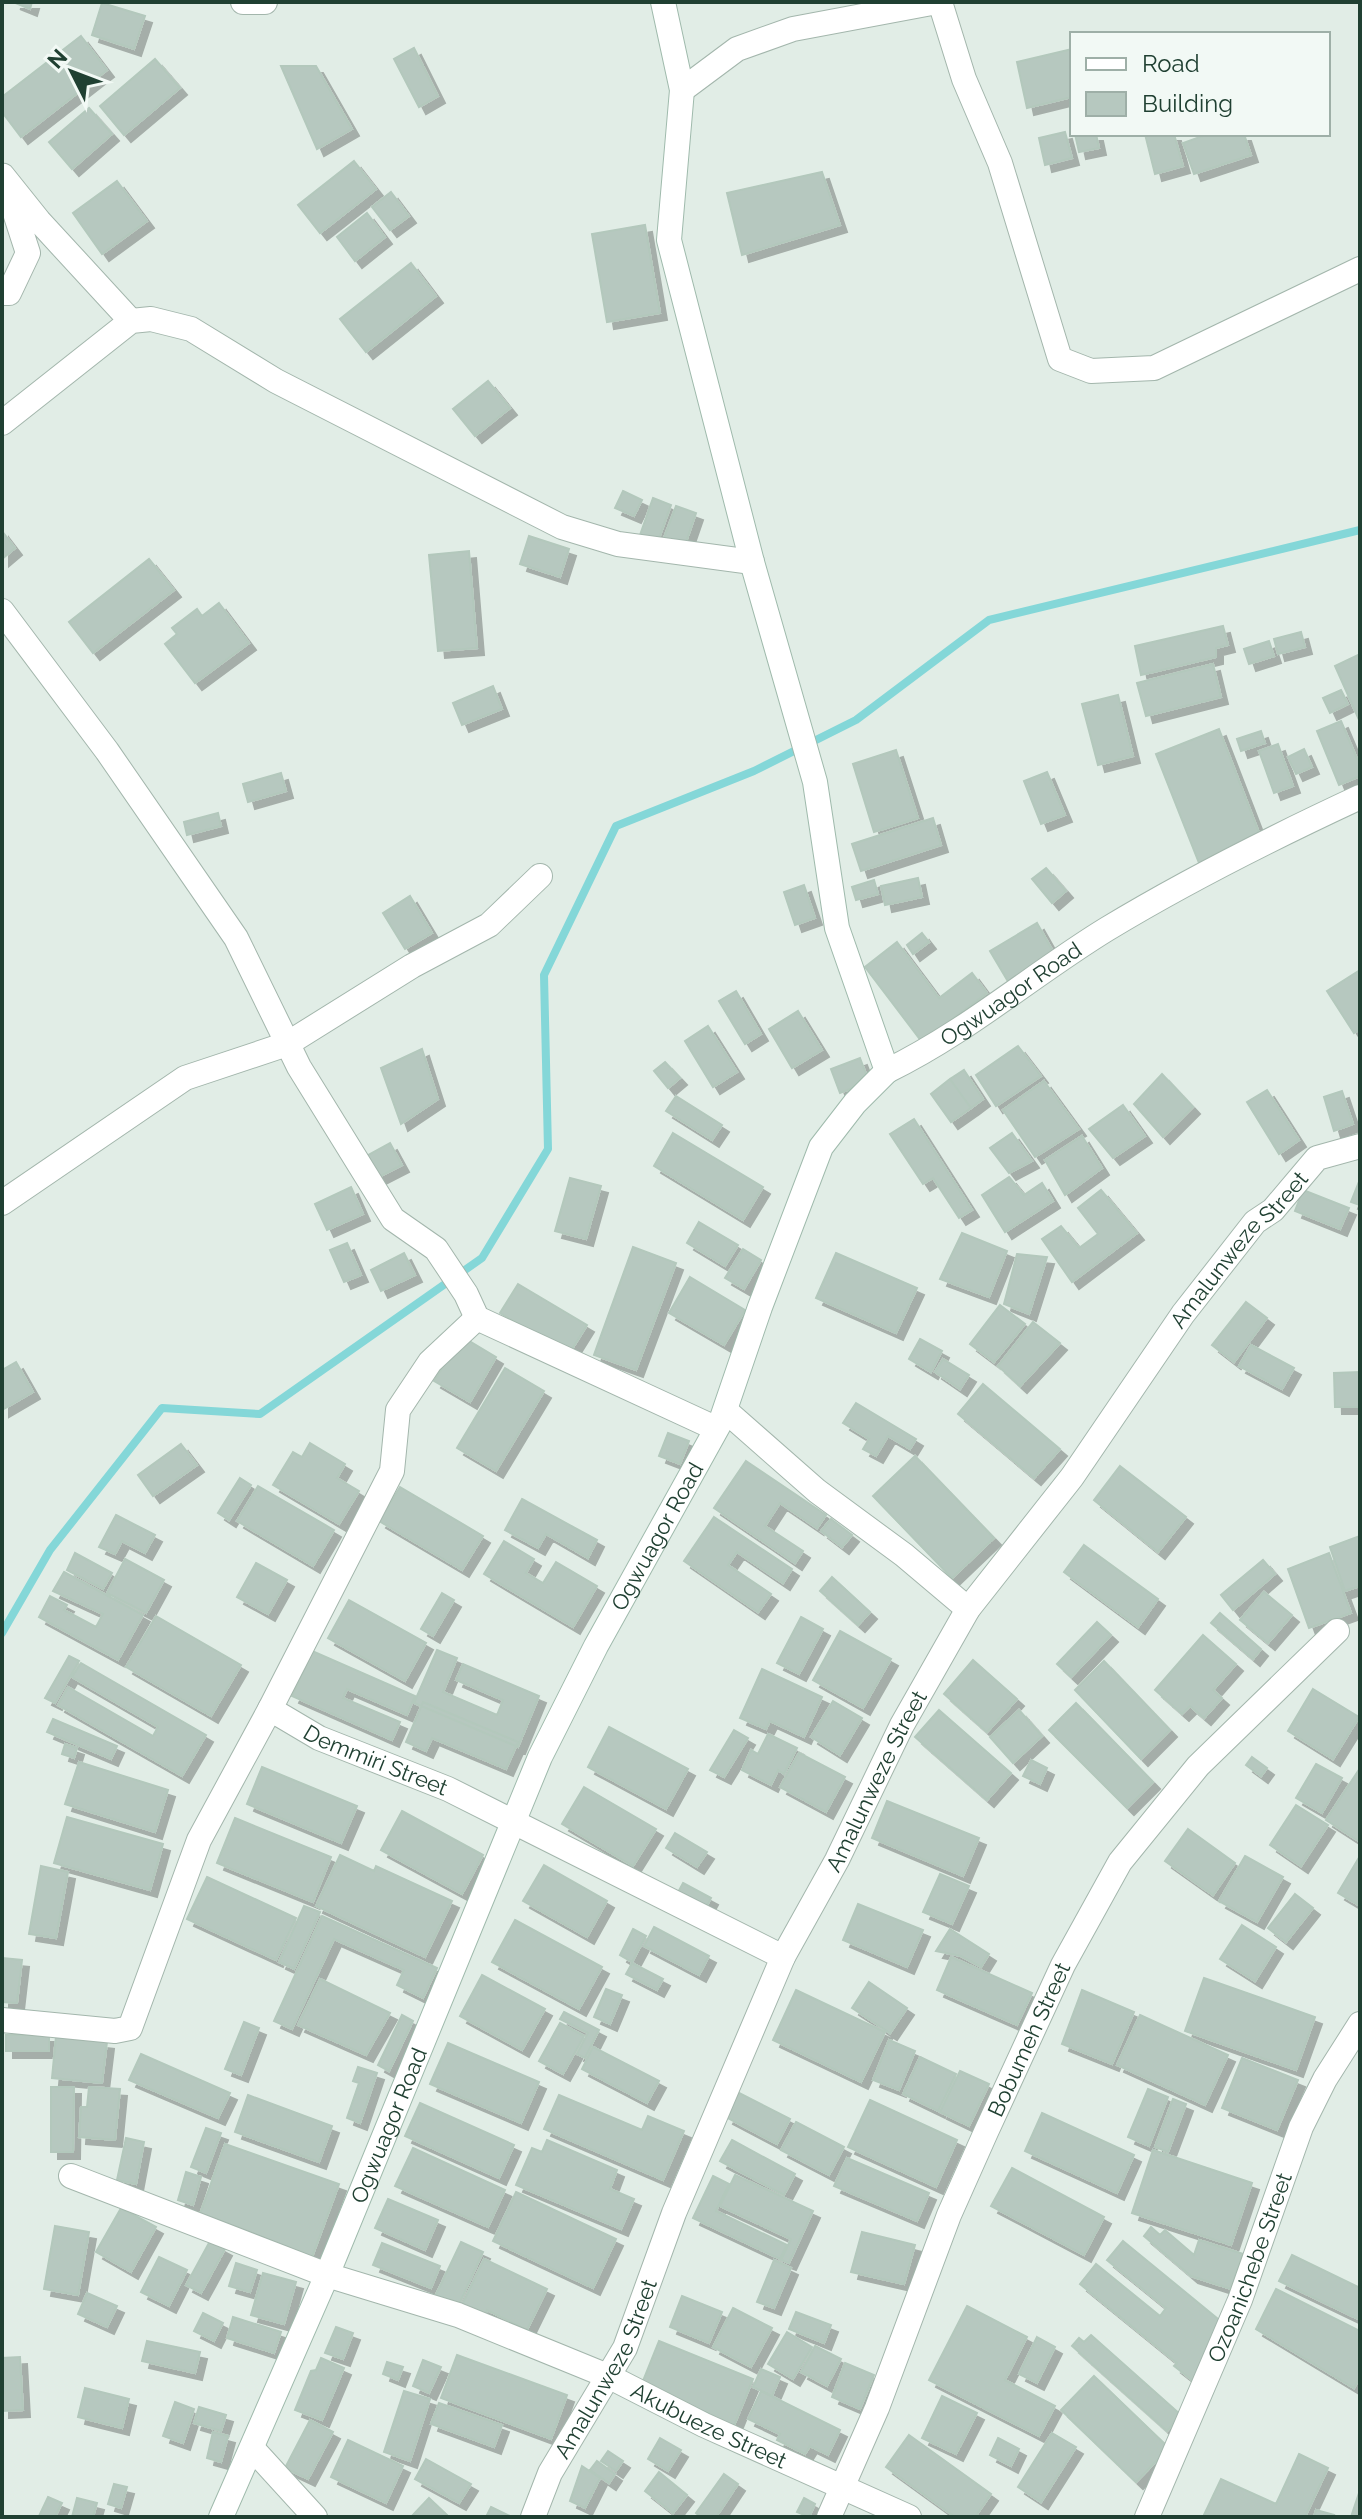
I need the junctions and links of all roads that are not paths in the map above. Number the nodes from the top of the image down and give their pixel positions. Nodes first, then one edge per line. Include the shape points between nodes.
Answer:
1 (243, 2) edge
2 (265, 2) edge
3 (663, 2) edge
4 (939, 2) edge
5 (682, 90) junction
6 (1360, 269) edge
7 (2, 293) edge
8 (131, 321) junction
9 (2, 423) edge
10 (752, 562) junction
11 (2, 611) edge
12 (1360, 797) edge
13 (540, 876) dead end
14 (287, 1044) junction
15 (887, 1071) junction
16 (1360, 1146) edge
17 (2, 1203) edge
18 (477, 1318) junction
19 (720, 1420) junction
20 (968, 1609) junction
21 (1337, 1631) dead end
22 (270, 1709) junction
23 (512, 1822) junction
24 (783, 1957) junction
25 (2, 2020) edge
26 (1360, 2024) edge
27 (71, 2176) dead end
28 (327, 2275) junction
29 (610, 2377) junction
30 (252, 2448) junction
31 (844, 2487) junction
32 (221, 2517) edge
33 (315, 2517) edge
34 (533, 2517) edge
35 (829, 2517) edge
36 (909, 2517) edge
37 (1147, 2517) edge

1 - 2 street
3 - 5 street
4 - 5 street via 793,29 737,49
4 - 6 street via 1000,163 1060,359 1091,371 1154,368
5 - 10 street via 669,240
7 - 8 street via 9,293 28,253 3,176
8 - 9 street
8 - 10 street via 151,319 191,329 276,381 562,527 618,544
10 - 15 street via 815,782 837,928
11 - 14 street via 236,938
12 - 15 street, Ogwuagor Road via 1269,840 1106,930 930,1050
13 - 14 street via 489,925
14 - 17 street via 185,1078
14 - 18 street via 393,1219 436,1249
15 - 19 street, Ogwuagor Road via 821,1147
16 - 20 street, Amalunweze Street via 1317,1158 1273,1210 1255,1222 1175,1325 1072,1477
18 - 19 street
18 - 22 street via 430,1362 398,1410 392,1471
19 - 20 street via 904,1555
19 - 23 street, Ogwuagor Road via 571,1693
20 - 24 street, Amalunweze Street
21 - 31 street, Bobumeh Street via 1198,1766 1120,1862 1063,1965 949,2215
22 - 23 street, Demmiri Street via 319,1738 448,1789
22 - 25 street via 199,1840 130,2028
23 - 24 street, Demmiri Street
23 - 28 street, Ogwuagor Road
24 - 29 street, Amalunweze Street
26 - 37 street, Ozoanichebe Street via 1301,2127 1235,2315
27 - 28 street, Akubueze Street
28 - 29 street, Akubueze Street via 458,2315
28 - 30 street, Ogwuagor Road
29 - 31 street, Akubueze Street
29 - 34 street, Amalunweze Street via 550,2473
30 - 32 street, Ogwuagor Road
30 - 33 street
31 - 35 street, Bobumeh Street
31 - 36 street, Akubueze Street

